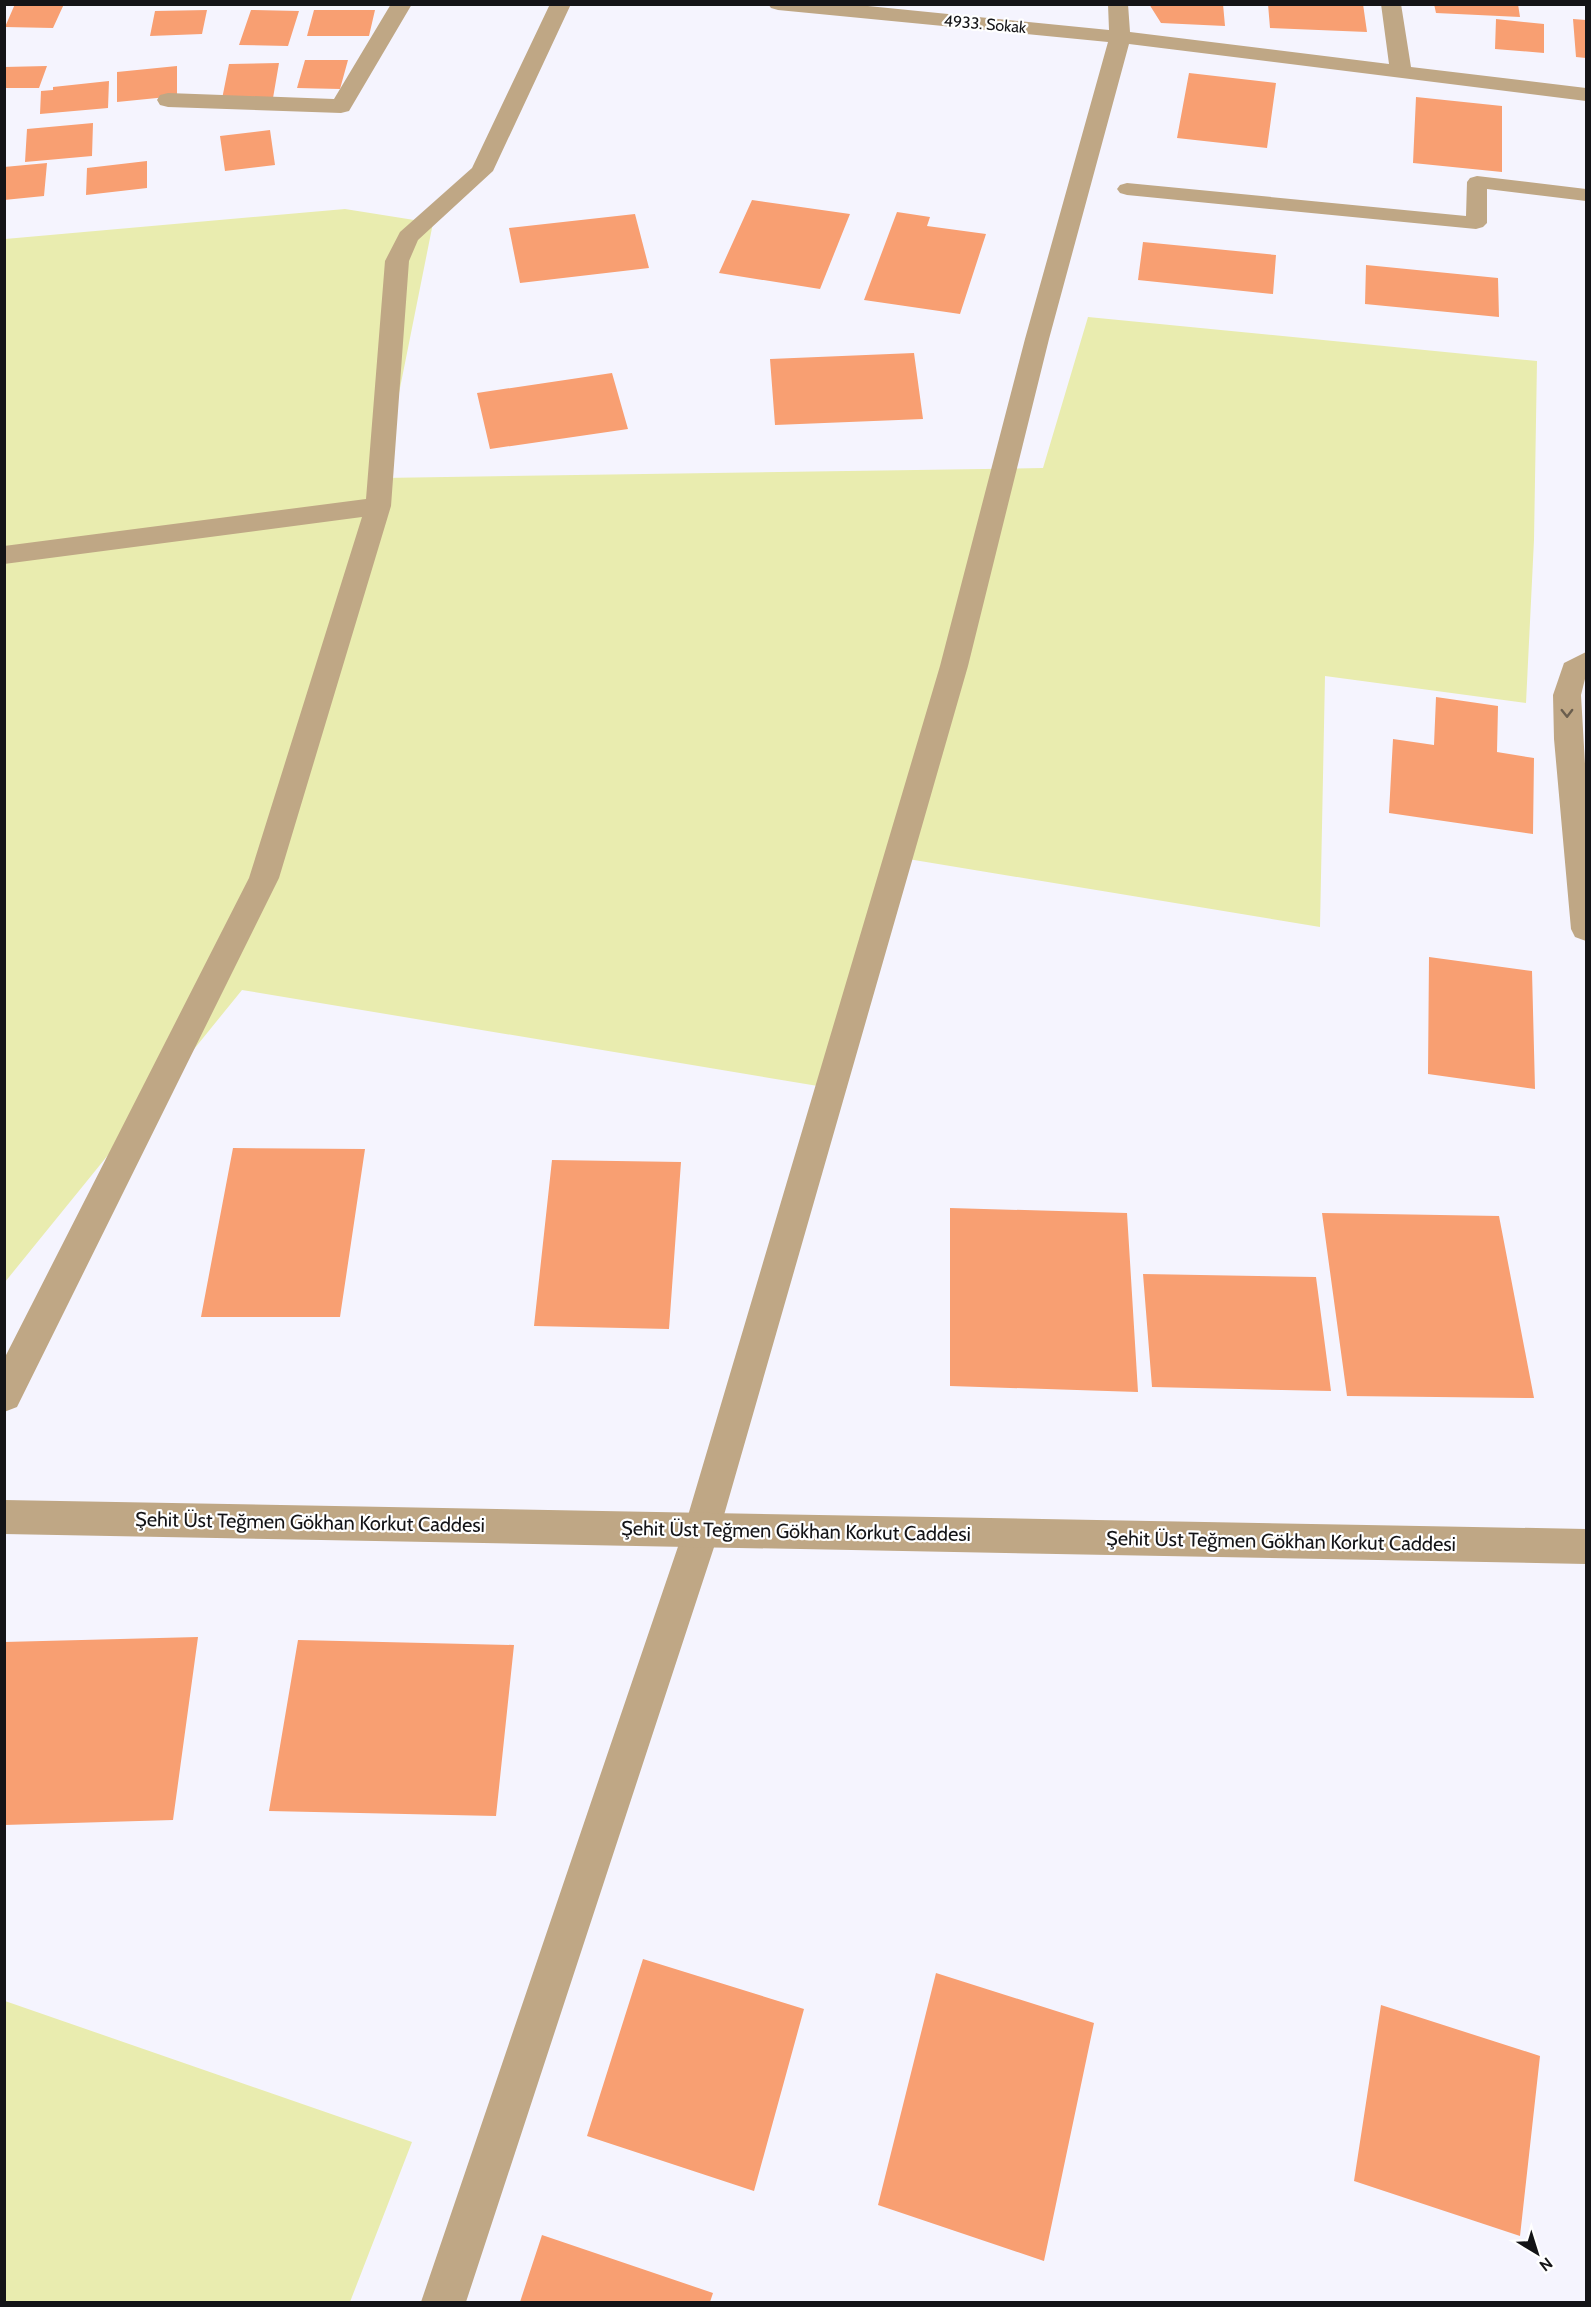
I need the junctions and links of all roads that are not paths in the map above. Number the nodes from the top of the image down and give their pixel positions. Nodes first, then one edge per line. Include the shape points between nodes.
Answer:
1 (402, 4) edge
2 (561, 4) edge
3 (778, 4) edge
4 (1118, 4) edge
5 (1391, 4) edge
6 (1120, 37) junction
7 (1401, 72) junction
8 (1587, 95) edge
9 (168, 100) dead end
10 (1127, 189) dead end
11 (1587, 195) edge
12 (378, 506) junction
13 (4, 555) edge
14 (1587, 662) edge
15 (1587, 929) edge
16 (4, 1396) edge
17 (4, 1517) edge
18 (702, 1529) junction
19 (1587, 1547) edge
20 (443, 2302) edge

1 - 9 street via 341,106
2 - 12 street via 483,171 408,237 397,261
3 - 6 street, 4933. Sokak
4 - 6 street
5 - 7 street
6 - 7 street, 4933. Sokak
6 - 18 street via 1037,339 954,666
7 - 8 street, 4933. Sokak
10 - 11 lane via 1476,222 1477,182
12 - 13 street
12 - 16 street via 264,878
14 -> 15 street via 1574,670 1567,695
17 - 18 street, Şehit Üst Teğmen Gökhan Korkut Caddesi
18 - 19 street, Şehit Üst Teğmen Gökhan Korkut Caddesi
18 - 20 street

